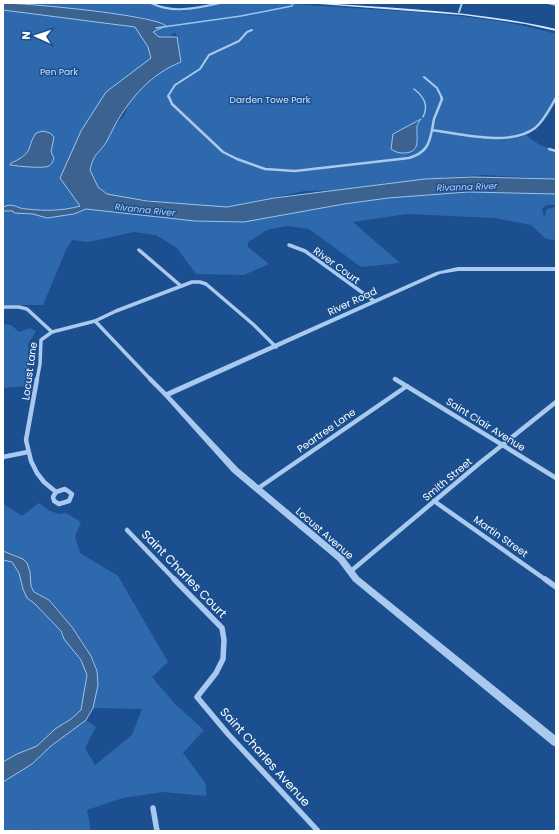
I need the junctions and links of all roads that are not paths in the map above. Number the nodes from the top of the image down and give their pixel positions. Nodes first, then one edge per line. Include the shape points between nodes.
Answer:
1 (151, 3) edge
2 (220, 3) edge
3 (308, 3) edge
4 (462, 3) edge
5 (548, 3) edge
6 (556, 5) edge
7 (459, 12) junction
8 (252, 30) dead end
9 (556, 30) edge
10 (424, 77) dead end
11 (556, 98) edge
12 (432, 130) junction
13 (549, 149) dead end
14 (556, 151) edge
15 (288, 244) dead end
16 (139, 250) dead end
17 (556, 269) edge
18 (181, 286) junction
19 (374, 301) junction
20 (3, 307) edge
21 (96, 321) junction
22 (52, 332) junction
23 (276, 346) junction
24 (395, 379) dead end
25 (407, 386) junction
26 (166, 395) junction
27 (556, 402) edge
28 (502, 445) junction
29 (28, 452) junction
30 (3, 457) edge
31 (556, 478) edge
32 (256, 489) junction
33 (56, 492) dead end
34 (434, 501) junction
35 (127, 530) dead end
36 (350, 571) junction
37 (556, 587) edge
38 (197, 697) joint
39 (556, 742) edge
40 (153, 808) dead end
41 (156, 831) edge
42 (318, 831) edge

1 - 2 street via 163,8 178,9
3 - 7 main road
4 - 7 street
5 - 6 street
7 - 9 main road
8 - 12 street via 239,41 209,56 200,69 175,85 168,96 176,108 228,155 257,166 285,171 393,162 424,152 430,145
10 - 12 street via 437,88 442,99
11 - 12 street via 536,127 515,135 494,137
13 - 14 street
15 - 19 street, River Court via 305,251
16 - 18 street
17 - 19 street, River Road via 449,271 428,277
18 - 21 street
18 - 23 street via 200,282 206,284
19 - 23 street, River Road
20 - 22 street via 27,309
21 - 22 street
21 - 26 street, Locust Avenue
22 - 29 street, Locust Lane via 40,343 39,370 27,434
23 - 26 street, River Road
24 - 25 street, Saint Clair Avenue
25 - 28 street, Saint Clair Avenue
25 - 32 street, Peartree Lane
26 - 32 street, Locust Avenue
27 - 28 street, Smith Street
28 - 31 street, Saint Clair Avenue
28 - 34 street, Smith Street
29 - 30 street
29 - 33 street, Locust Lane via 37,473
32 - 36 street, Locust Avenue via 324,545
34 - 36 street, Smith Street
34 - 37 street, Martin Street
35 - 38 street, Saint Charles Court via 222,628 224,657 218,670
36 - 39 street, Locust Avenue via 356,579
38 - 42 street, Saint Charles Avenue
40 - 41 street

